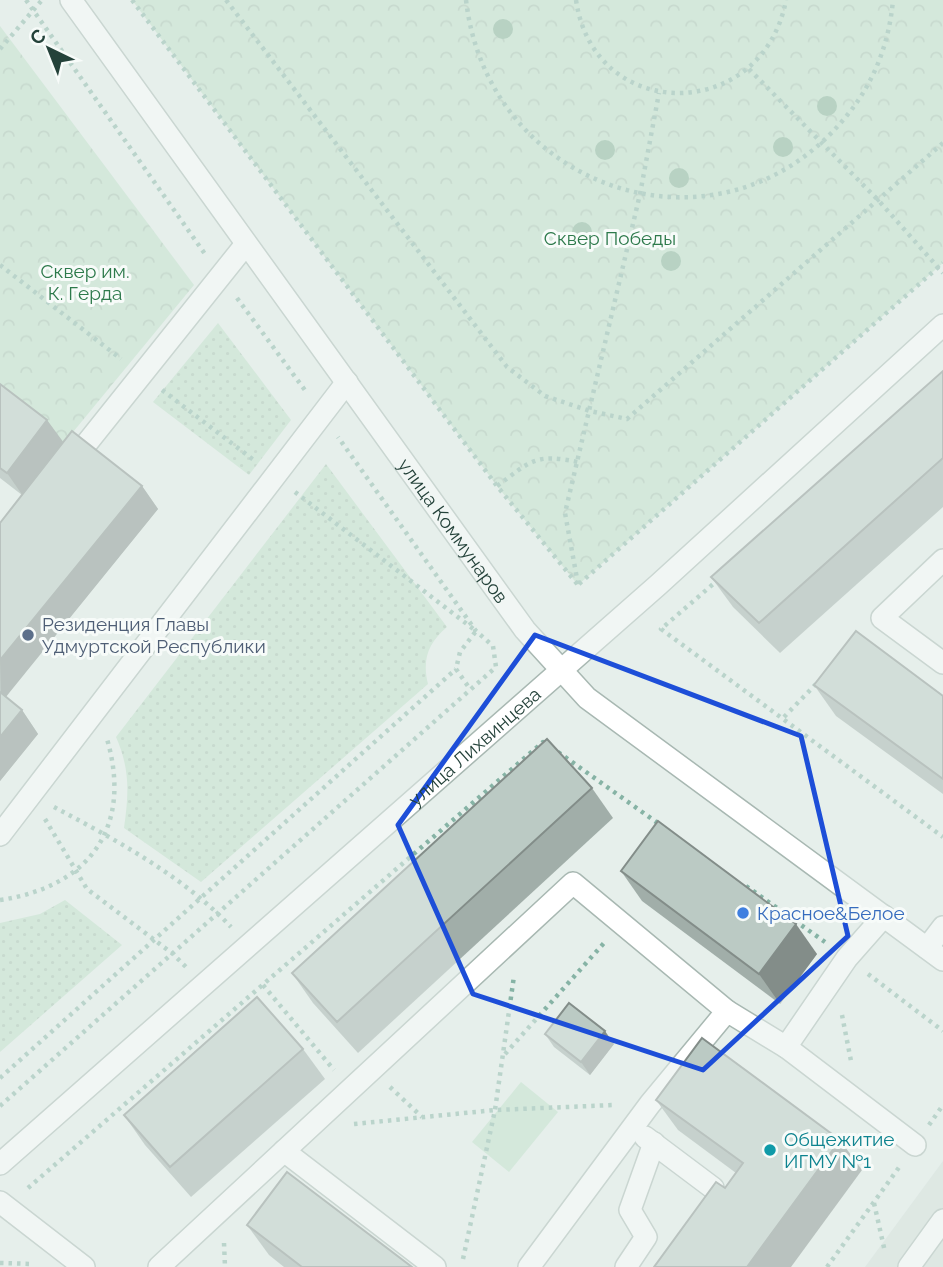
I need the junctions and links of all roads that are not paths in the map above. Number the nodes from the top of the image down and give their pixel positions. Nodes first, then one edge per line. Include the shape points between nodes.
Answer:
1 (71, 0) edge
2 (246, 244) junction
3 (943, 325) edge
4 (347, 382) junction
5 (58, 479) edge
6 (943, 560) edge
7 (943, 663) edge
8 (560, 670) junction
9 (0, 835) edge
10 (884, 916) junction
11 (943, 927) edge
12 (935, 954) edge
13 (727, 1011) junction
14 (786, 1047) junction
15 (632, 1127) junction
16 (654, 1143) junction
17 (915, 1145) road end
18 (284, 1151) junction
19 (0, 1164) edge
20 (713, 1188) edge
21 (3, 1205) edge
22 (943, 1220) edge
23 (84, 1267) edge
24 (159, 1267) edge
25 (435, 1267) edge
26 (529, 1267) edge
27 (626, 1267) edge
28 (909, 1267) edge

1 - 2 street, улица Коммунаров
2 - 4 street, улица Коммунаров
2 - 5 street
3 - 8 street, улица Лихвинцева
4 - 8 street, улица Коммунаров via 524,630
4 - 9 street
6 - 7 street via 882,618
8 - 10 street, улица Коммунаров via 587,698
8 - 19 street, улица Лихвинцева
10 - 12 street, улица Коммунаров
10 - 14 street via 847,958
11 - 12 street
13 - 14 street
13 - 15 street
13 - 18 street via 573,883
14 - 17 street
15 - 16 street
15 - 26 street
16 - 20 street
16 - 27 street via 631,1210 646,1237
18 - 24 street
18 - 25 street
21 - 23 street
22 - 28 street

